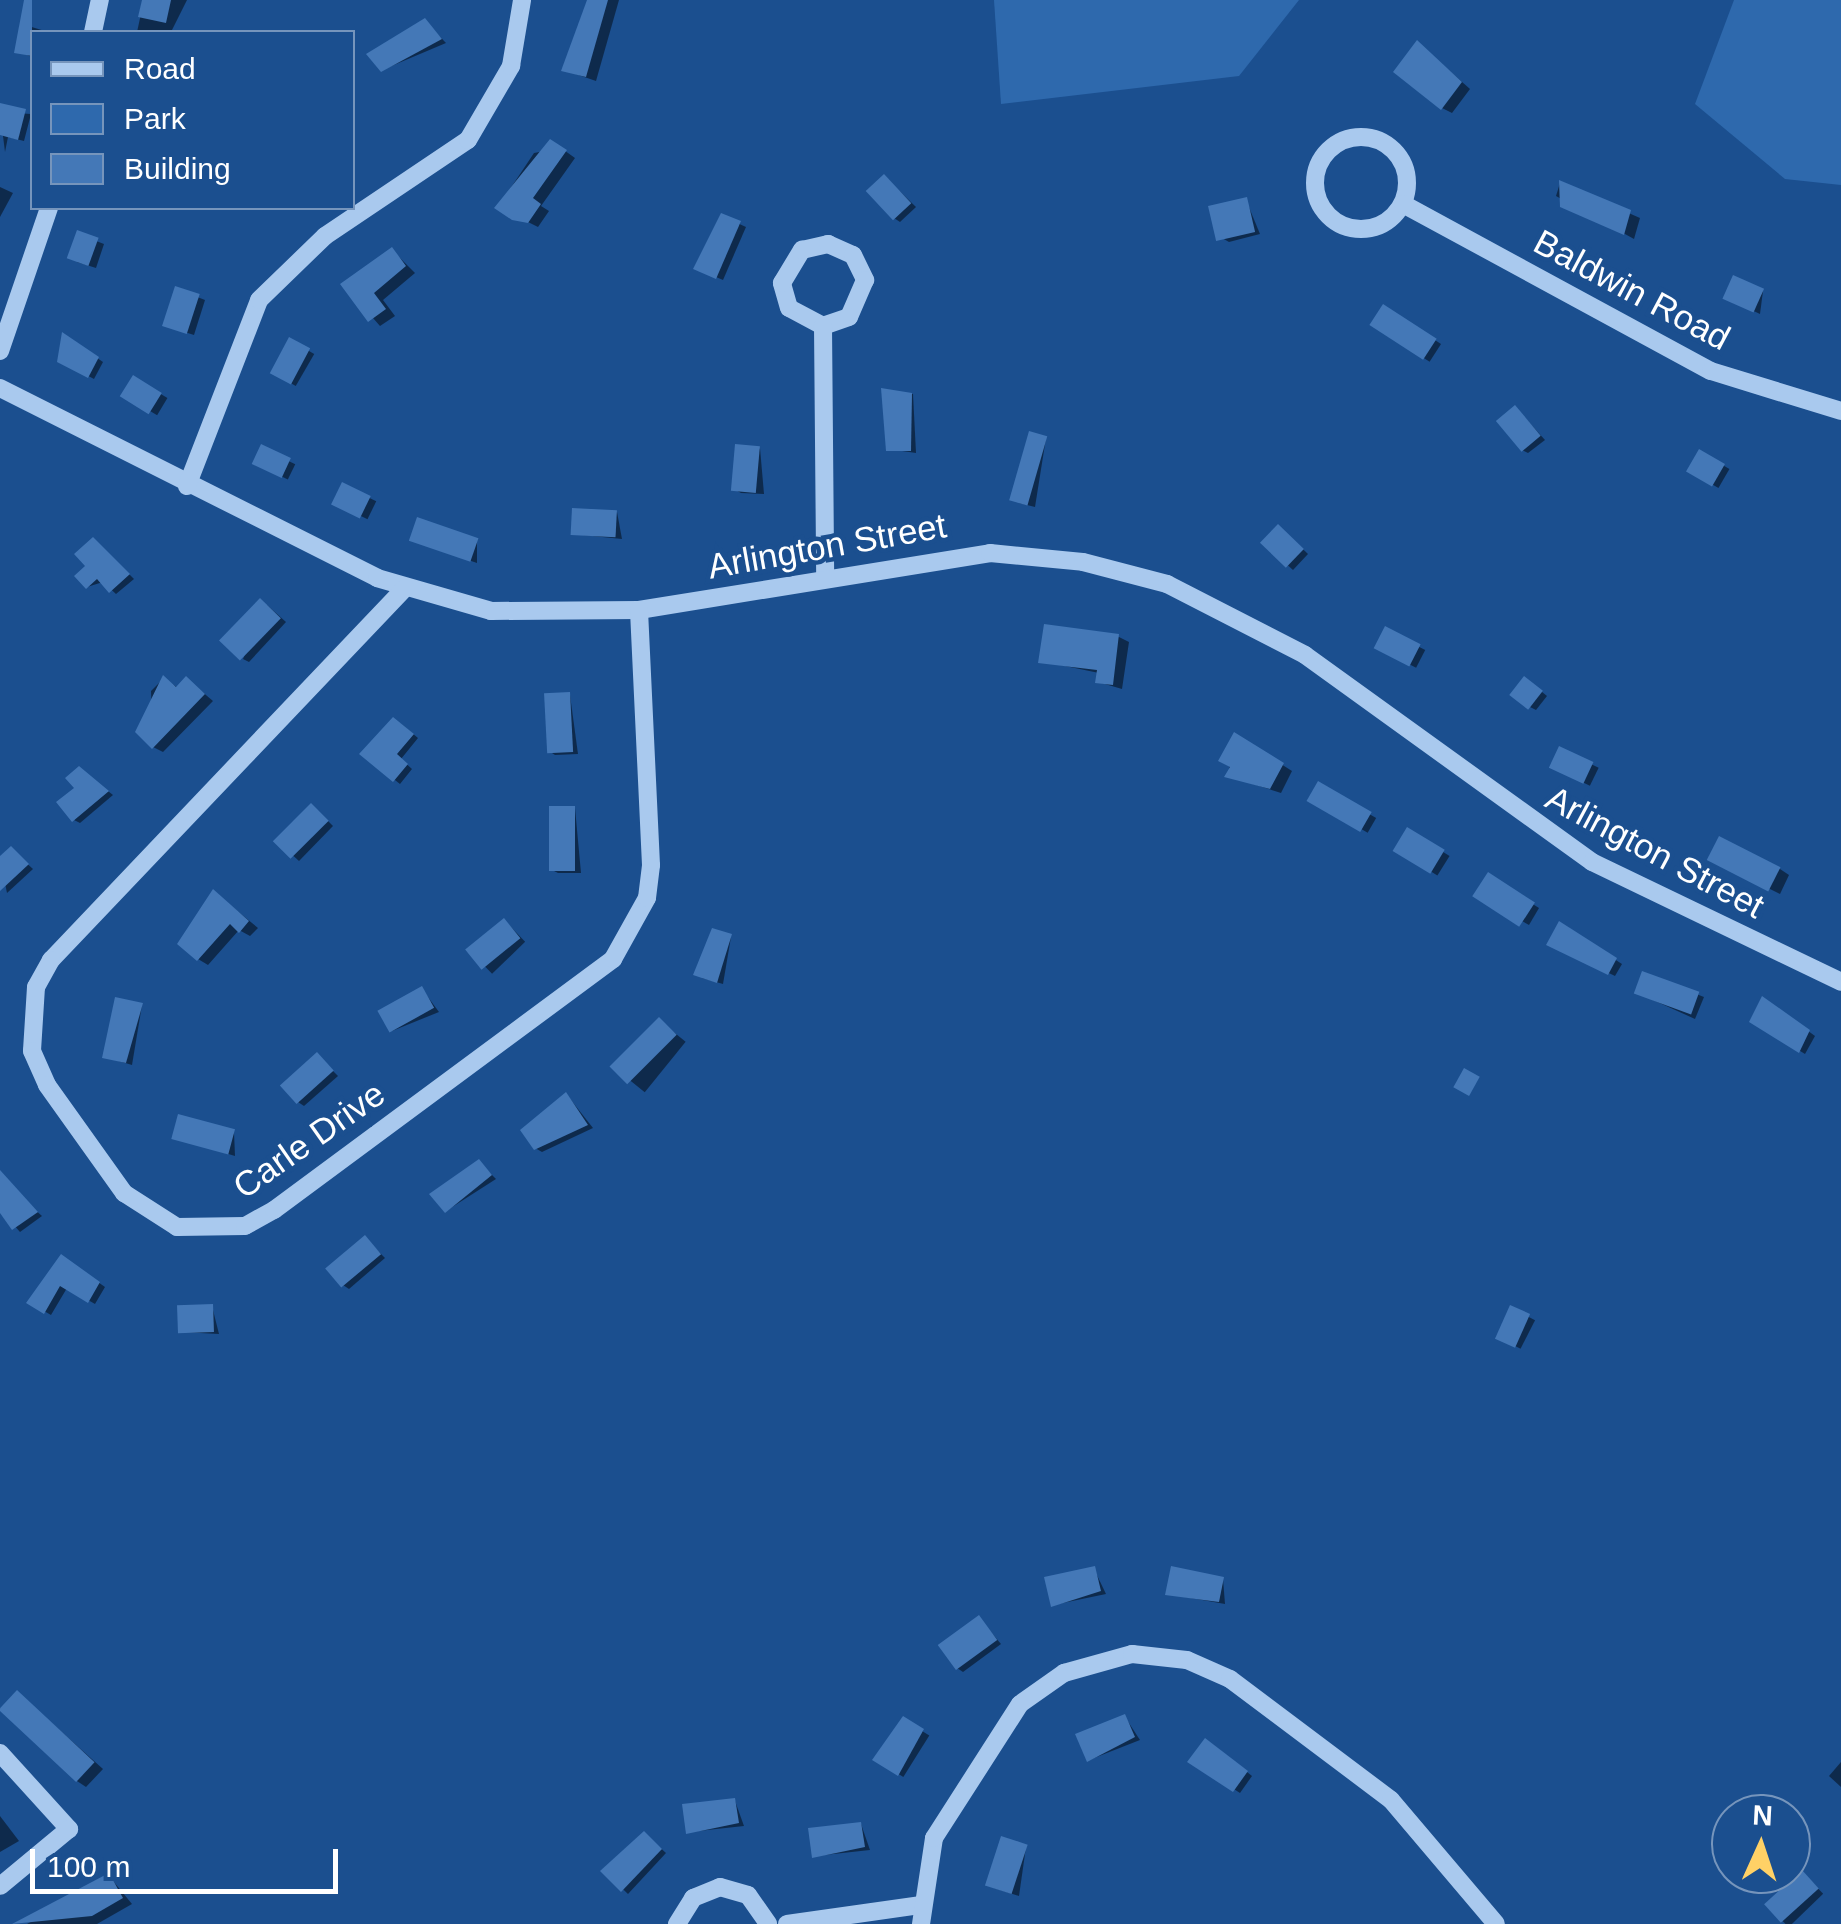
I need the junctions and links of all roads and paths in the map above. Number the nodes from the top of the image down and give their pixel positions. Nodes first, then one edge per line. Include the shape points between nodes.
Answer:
1 (100, 0) edge
2 (522, 0) edge
3 (93, 30) edge
4 (1403, 204) junction
5 (48, 210) edge
6 (823, 326) junction
7 (0, 351) edge
8 (0, 388) edge
9 (1841, 410) edge
10 (188, 486) junction
11 (824, 573) junction
12 (405, 588) junction
13 (638, 610) junction
14 (1841, 982) edge
15 (0, 1754) edge
16 (0, 1886) edge
17 (920, 1915) edge
18 (678, 1924) edge
19 (768, 1924) edge
20 (787, 1924) edge
21 (1496, 1924) edge

1 - 3 street
2 - 10 street via 511,66 468,140 325,236 259,300
4 - 4 street via 1368,229 1340,224 1319,204 1319,162 1342,140 1389,146 1406,172
4 - 9 street, Baldwin Road via 1711,371
5 - 7 street
6 - 6 street via 858,307 865,280 853,256 828,244 802,250 782,282 798,317
6 - 11 street
8 - 10 street, Arlington Street
10 - 12 street, Arlington Street
11 - 13 street, Arlington Street
11 - 14 street, Arlington Street via 990,553 1082,562 1167,584 1304,655 1592,862
12 - 13 street, Arlington Street via 491,611
12 - 13 street, Carle Drive via 51,960 36,986 32,1051 47,1085 124,1194 177,1227 245,1226 274,1210 613,959 648,898 651,866
15 - 16 street via 69,1828
17 - 20 street
17 - 21 street via 942,1820 1020,1704 1064,1672 1149,1654 1230,1679 1391,1800
18 - 19 street via 693,1898 720,1887 748,1894

